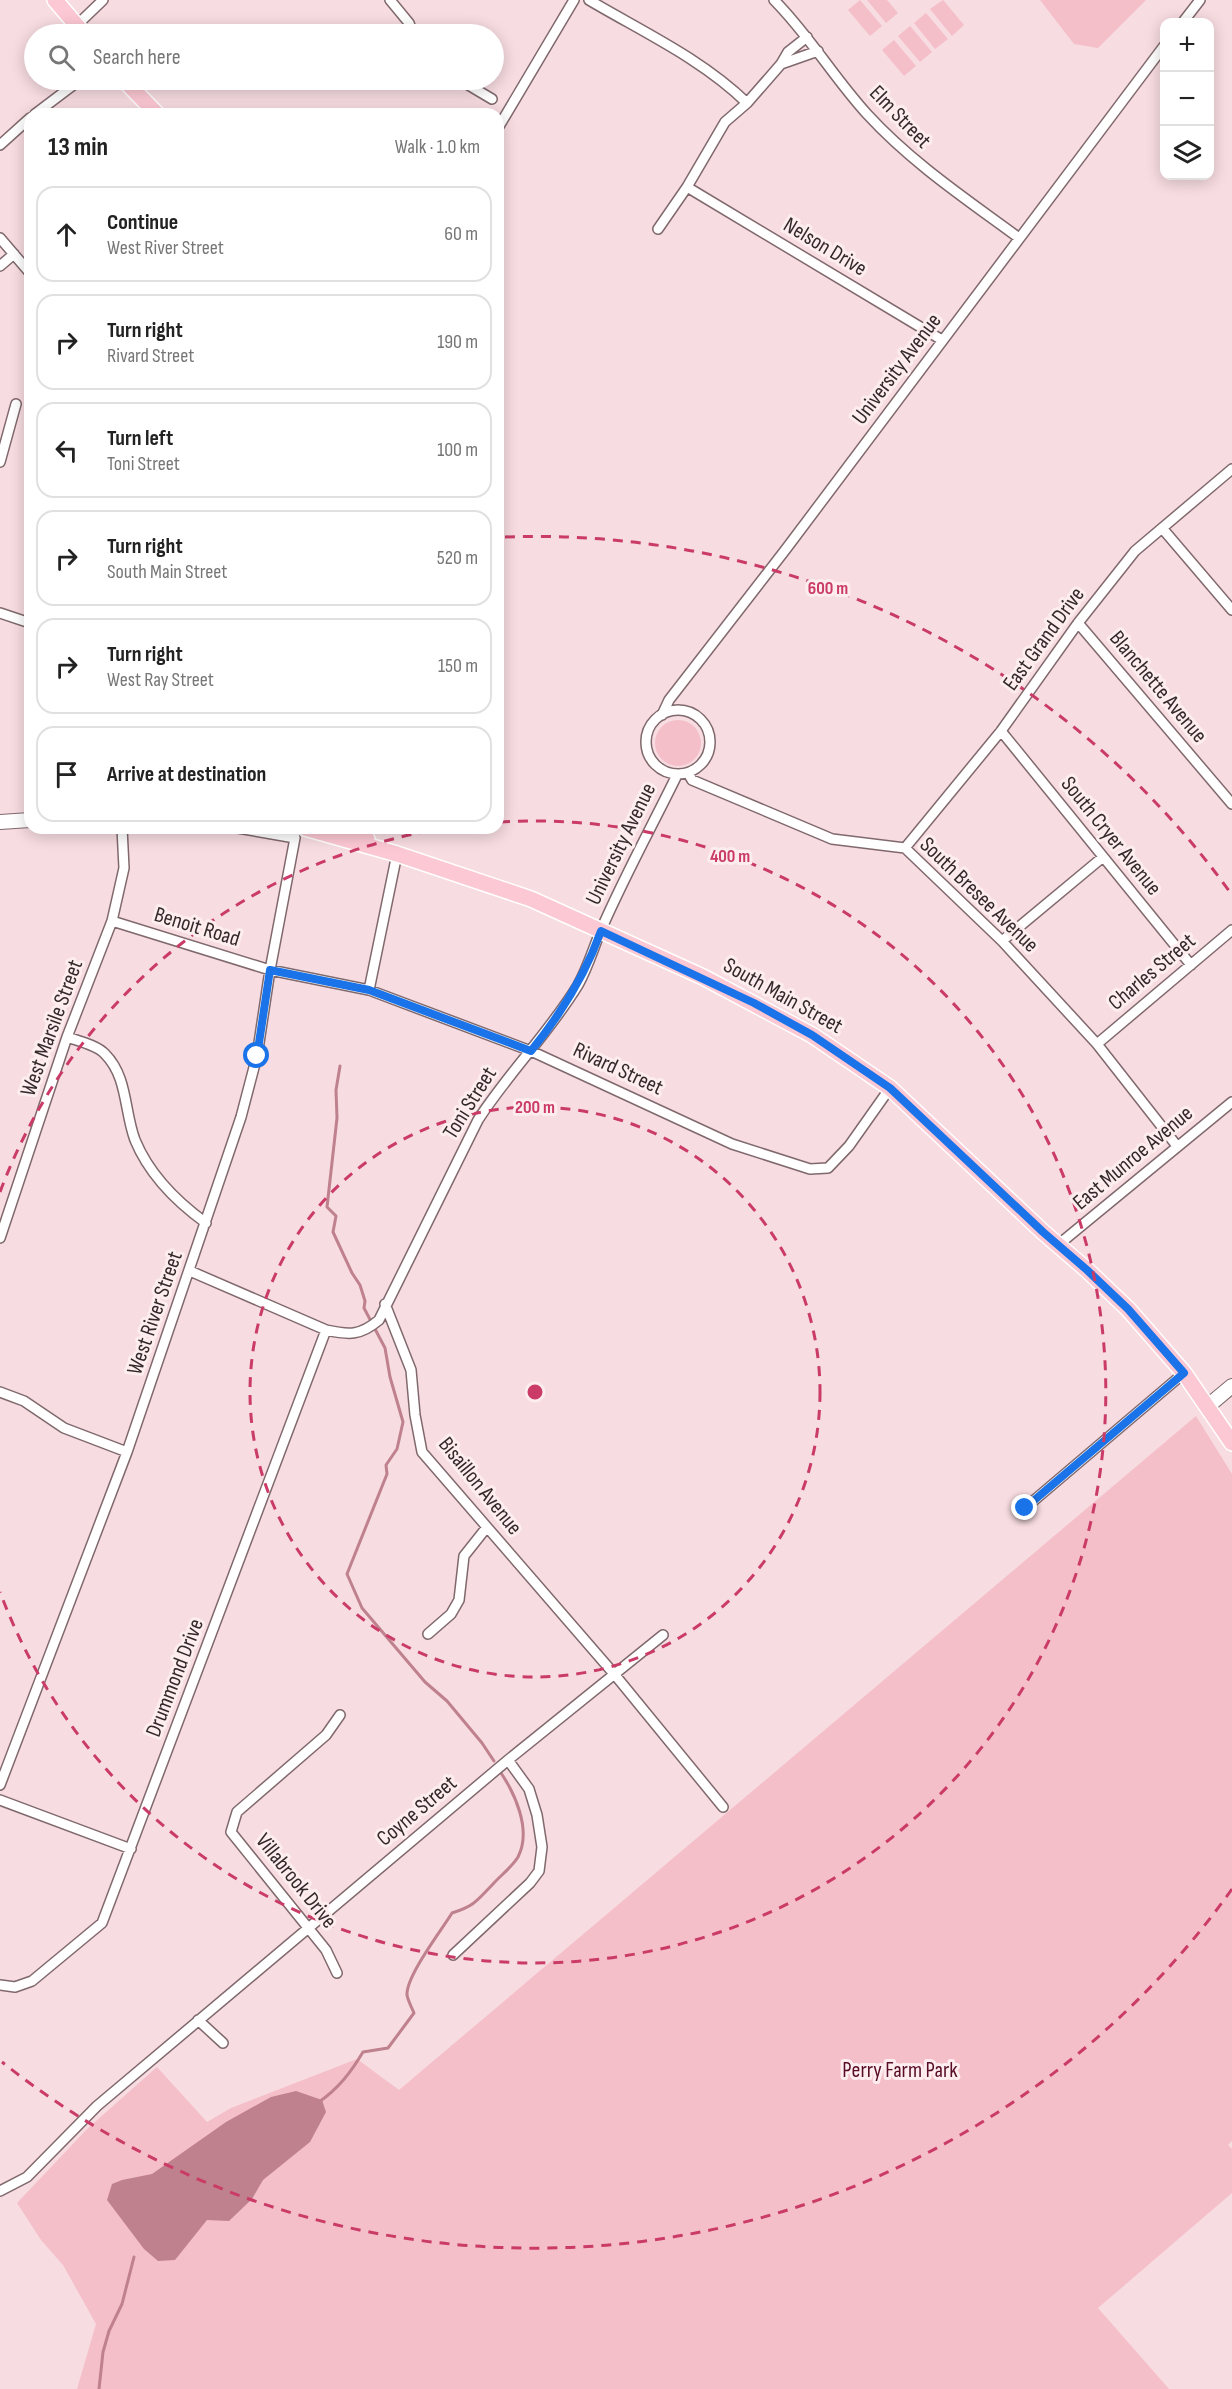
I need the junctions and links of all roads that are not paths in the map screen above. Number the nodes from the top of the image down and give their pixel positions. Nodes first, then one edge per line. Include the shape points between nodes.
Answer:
1 (55, 0) edge
2 (103, 0) edge
3 (390, 0) edge
4 (574, 0) edge
5 (590, 0) edge
6 (774, 0) edge
7 (1200, 0) edge
8 (1186, 18) edge
9 (75, 24) edge
10 (85, 24) edge
11 (409, 24) edge
12 (807, 37) junction
13 (818, 51) junction
14 (1160, 51) edge
15 (780, 64) junction
16 (67, 90) edge
17 (134, 90) edge
18 (477, 90) edge
19 (492, 99) dead end
20 (747, 103) junction
21 (43, 108) edge
22 (151, 108) edge
23 (504, 118) edge
24 (24, 123) edge
25 (0, 145) edge
26 (687, 187) junction
27 (658, 229) dead end
28 (0, 238) edge
29 (1019, 238) junction
30 (14, 254) junction
31 (0, 266) edge
32 (24, 266) edge
33 (942, 340) junction
34 (16, 404) dead end
35 (0, 462) edge
36 (1232, 469) edge
37 (1162, 528) junction
38 (1232, 610) edge
39 (0, 613) edge
40 (24, 621) edge
41 (1078, 623) junction
42 (662, 715) junction
43 (1001, 731) junction
44 (688, 773) junction
45 (676, 775) junction
46 (1232, 804) edge
47 (24, 820) edge
48 (0, 822) edge
49 (122, 834) edge
50 (304, 834) edge
51 (312, 834) edge
52 (357, 834) edge
53 (905, 848) junction
54 (396, 854) junction
55 (1103, 857) junction
56 (112, 921) junction
57 (1232, 930) edge
58 (601, 931) junction
59 (1002, 941) junction
60 (1191, 965) junction
61 (270, 970) junction
62 (369, 990) junction
63 (67, 1036) junction
64 (1097, 1044) junction
65 (531, 1051) junction
66 (890, 1088) junction
67 (1232, 1102) edge
68 (1177, 1146) junction
69 (206, 1223) junction
70 (0, 1238) edge
71 (1059, 1245) junction
72 (190, 1271) junction
73 (385, 1304) junction
74 (326, 1330) junction
75 (1184, 1373) junction
76 (1232, 1386) edge
77 (0, 1392) edge
78 (1208, 1406) junction
79 (1232, 1443) edge
80 (127, 1452) junction
81 (1025, 1508) dead end
82 (487, 1527) junction
83 (428, 1634) dead end
84 (663, 1635) dead end
85 (615, 1675) junction
86 (340, 1715) dead end
87 (508, 1760) junction
88 (0, 1783) edge
89 (0, 1800) edge
90 (723, 1807) dead end
91 (131, 1849) junction
92 (308, 1929) junction
93 (453, 1955) dead end
94 (337, 1973) dead end
95 (0, 1986) edge
96 (198, 2020) junction
97 (224, 2043) dead end
98 (0, 2191) edge

1 - 9 main road
2 - 10 street
3 - 11 street
4 - 23 street
5 - 20 street via 705,68
6 - 12 street, Elm Street
7 - 8 street
12 - 13 street, Elm Street
12 - 15 street
13 - 15 street
13 - 29 street, Elm Street via 867,113 914,160
14 - 29 street, University Avenue
15 - 20 street
16 - 21 street
17 - 22 main road
18 - 19 street
20 - 26 street via 725,122
24 - 25 street
26 - 27 street
26 - 33 street, Nelson Drive
28 - 30 street
29 - 33 street, University Avenue
30 - 31 street
30 - 32 street
33 - 42 street, University Avenue via 669,700
34 - 35 street
36 - 37 street, East Grand Drive
37 - 38 street
37 - 41 street, East Grand Drive via 1135,552
39 - 40 street
41 - 43 street, East Grand Drive
41 - 46 street, Blanchette Avenue
42 - 44 street, University Avenue via 682,710 701,720 707,729 710,739 705,760
42 - 45 street, University Avenue via 648,730 647,750 658,767
43 - 53 street, East Grand Drive
43 - 55 street, South Cryer Avenue
44 - 45 street, University Avenue
44 - 53 street, South Bresee Avenue via 692,780 832,839
45 - 58 street, University Avenue
47 - 48 main road
49 - 56 street, West Marsile Street via 124,868
50 - 61 street, West River Street
51 - 54 main road, South Main Street
52 - 54 main road, South Main Street
53 - 59 street, South Bresee Avenue
54 - 58 main road, South Main Street via 531,899
54 - 62 street
55 - 59 street
55 - 60 street, South Cryer Avenue
56 - 61 street, Benoit Road
56 - 63 street, West Marsile Street
57 - 60 street, Charles Street
58 - 65 street, Toni Street via 579,983
58 - 66 main road, South Main Street via 754,1003 812,1035
59 - 64 street, South Bresee Avenue
60 - 64 street, Charles Street
61 - 62 street, Rivard Street
61 - 69 street, West River Street via 257,1056
62 - 65 street, Rivard Street
63 - 69 street via 104,1052 119,1075 135,1140 150,1166 170,1193
63 - 70 street, West Marsile Street
64 - 68 street, South Bresee Avenue
65 - 66 street, Rivard Street via 732,1144 810,1169 828,1168 849,1146
65 - 73 street, Toni Street via 498,1088 478,1120
66 - 71 main road, South Main Street
67 - 68 street, East Munroe Avenue
68 - 71 street, East Munroe Avenue
69 - 72 street, West River Street
71 - 75 main road, South Main Street via 1128,1309
72 - 74 street
72 - 80 street, West River Street
73 - 74 street via 381,1316 369,1329 348,1335
73 - 82 street, Bisaillon Avenue via 411,1371 422,1452
74 - 91 street, Drummond Drive
75 - 78 main road, South Main Street
75 - 81 street
76 - 78 main road
77 - 80 street via 24,1401 64,1428
78 - 79 main road, South Main Street
80 - 88 street, West River Street
82 - 83 street via 464,1556 459,1600 451,1614
82 - 85 street, Bisaillon Avenue
84 - 85 street, Coyne Street
85 - 87 street, Coyne Street
85 - 90 street, Bisaillon Avenue
86 - 92 street, Villabrook Drive via 326,1735 237,1812 231,1832
87 - 92 street, Coyne Street
87 - 93 street via 529,1788 537,1815 542,1846 539,1871
89 - 91 street
91 - 95 street, Drummond Drive via 102,1923 32,1981 15,1987
92 - 94 street, Villabrook Drive via 326,1950
92 - 96 street, Coyne Street
96 - 97 street
96 - 98 street, Coyne Street via 97,2106 27,2177

